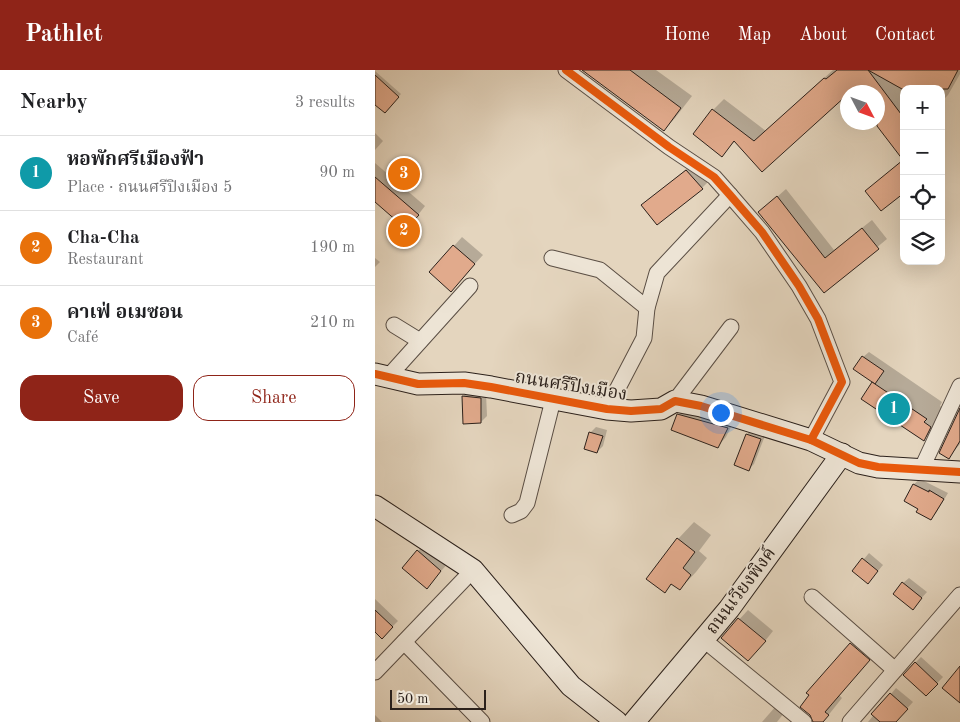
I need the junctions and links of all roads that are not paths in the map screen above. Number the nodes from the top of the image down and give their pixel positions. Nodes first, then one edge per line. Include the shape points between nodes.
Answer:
1 (566, 70) edge
2 (730, 195) junction
3 (552, 258) dead end
4 (470, 286) dead end
5 (647, 308) junction
6 (394, 325) dead end
7 (731, 327) dead end
8 (420, 341) junction
9 (382, 375) edge
10 (960, 386) edge
11 (553, 400) junction
12 (675, 401) junction
13 (607, 409) junction
14 (811, 440) junction
15 (842, 454) junction
16 (921, 470) junction
17 (960, 472) edge
18 (375, 506) edge
19 (512, 515) dead end
20 (473, 570) junction
21 (960, 595) edge
22 (812, 597) dead end
23 (704, 640) junction
24 (404, 642) junction
25 (895, 670) junction
26 (375, 672) edge
27 (482, 722) edge
28 (617, 722) edge
29 (633, 722) edge
30 (804, 722) edge
31 (850, 722) edge

1 - 2 street via 714,178
2 - 5 street via 657,273
2 - 14 street via 762,232 799,286 818,319 842,382
3 - 5 street via 600,270
4 - 8 street
5 - 13 street via 644,338
6 - 8 street
7 - 12 street
8 - 9 street
9 - 11 street, ถนนศรีปิงเมือง via 418,384 473,384
10 - 16 street
11 - 13 street, ถนนศรีปิงเมือง
11 - 19 street via 527,503
12 - 13 street, ถนนศรีปิงเมือง via 661,409
12 - 14 street
14 - 15 street
15 - 16 street via 859,463 878,467
15 - 23 street, ถนนเวียงพิงค์
16 - 17 street
18 - 20 street
20 - 24 street
20 - 28 street via 571,686
21 - 25 street
22 - 25 street
23 - 29 street, ถนนเวียงพิงค์
23 - 30 street
24 - 26 street
24 - 27 street
25 - 31 street

